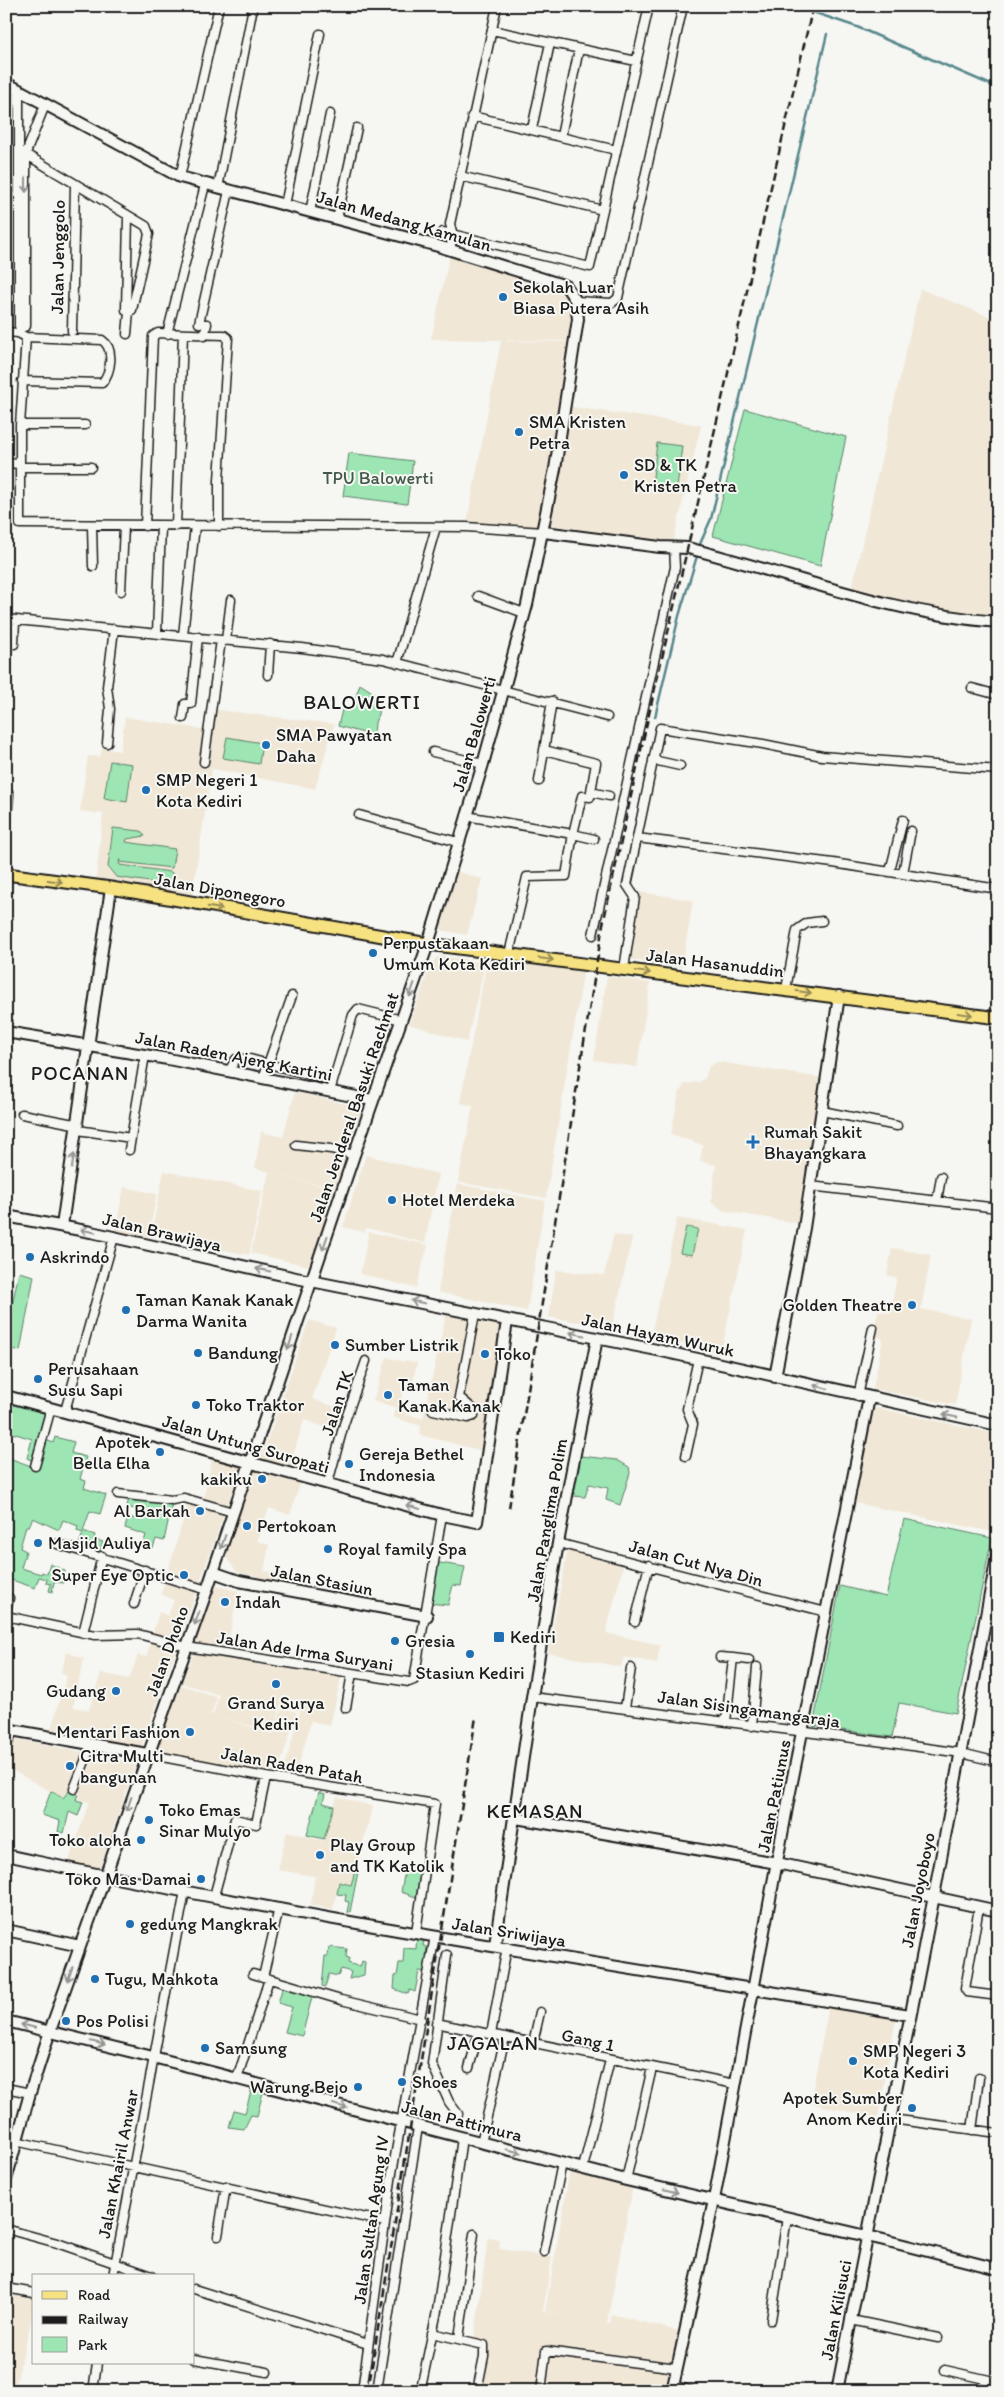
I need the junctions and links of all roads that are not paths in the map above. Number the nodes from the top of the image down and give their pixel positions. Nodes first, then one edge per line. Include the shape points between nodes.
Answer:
1 (219, 6) edge
2 (251, 6) edge
3 (497, 6) edge
4 (650, 6) edge
5 (683, 6) edge
6 (492, 30) junction
7 (320, 34) dead end
8 (550, 43) junction
9 (579, 49) junction
10 (636, 61) junction
11 (6, 83) edge
12 (19, 90) junction
13 (44, 105) junction
14 (330, 114) dead end
15 (472, 116) junction
16 (357, 128) dead end
17 (532, 129) junction
18 (561, 136) junction
19 (18, 150) junction
20 (616, 150) junction
21 (26, 153) junction
22 (460, 176) junction
23 (180, 177) junction
24 (75, 184) junction
25 (205, 185) junction
26 (218, 188) junction
27 (229, 191) junction
28 (285, 205) junction
29 (603, 210) junction
30 (310, 212) junction
31 (22, 214) junction
32 (128, 216) junction
33 (337, 219) junction
34 (450, 224) junction
35 (443, 232) junction
36 (452, 235) junction
37 (438, 246) junction
38 (450, 250) junction
39 (576, 301) junction
40 (128, 312) junction
41 (72, 330) dead end
42 (6, 332) edge
43 (127, 334) dead end
44 (167, 334) junction
45 (182, 334) junction
46 (204, 336) junction
47 (26, 338) junction
48 (22, 382) junction
49 (20, 425) junction
50 (85, 425) dead end
51 (6, 463) edge
52 (20, 465) junction
53 (90, 467) dead end
54 (92, 526) junction
55 (124, 526) junction
56 (145, 526) junction
57 (161, 526) junction
58 (176, 526) junction
59 (195, 526) junction
60 (219, 526) junction
61 (436, 528) junction
62 (544, 532) junction
63 (674, 547) junction
64 (93, 566) dead end
65 (121, 591) dead end
66 (478, 596) dead end
67 (231, 600) dead end
68 (524, 613) junction
69 (6, 619) edge
70 (15, 620) junction
71 (998, 622) edge
72 (114, 629) junction
73 (157, 633) junction
74 (183, 636) junction
75 (198, 637) junction
76 (224, 640) junction
77 (270, 644) junction
78 (6, 645) edge
79 (397, 663) junction
80 (268, 675) dead end
81 (972, 688) dead end
82 (504, 690) junction
83 (998, 693) edge
84 (552, 701) junction
85 (607, 717) dead end
86 (183, 718) dead end
87 (106, 743) dead end
88 (544, 750) junction
89 (433, 752) dead end
90 (653, 760) junction
91 (204, 762) dead end
92 (483, 764) junction
93 (680, 766) dead end
94 (998, 770) edge
95 (539, 780) dead end
96 (6, 789) edge
97 (591, 792) junction
98 (609, 796) dead end
99 (359, 815) dead end
100 (466, 816) junction
101 (903, 820) dead end
102 (911, 831) dead end
103 (574, 834) junction
104 (6, 838) edge
105 (637, 838) junction
106 (594, 839) dead end
107 (458, 842) junction
108 (890, 871) junction
109 (902, 873) junction
110 (6, 874) edge
111 (111, 888) junction
112 (998, 889) edge
113 (822, 921) dead end
114 (593, 935) dead end
115 (428, 944) junction
116 (509, 954) junction
117 (624, 969) junction
118 (786, 989) junction
119 (292, 996) dead end
120 (839, 996) junction
121 (998, 1018) edge
122 (402, 1020) junction
123 (6, 1032) edge
124 (90, 1045) junction
125 (145, 1054) junction
126 (268, 1064) junction
127 (229, 1071) junction
128 (263, 1078) junction
129 (331, 1086) junction
130 (372, 1100) junction
131 (822, 1111) junction
132 (22, 1114) dead end
133 (897, 1126) dead end
134 (78, 1128) junction
135 (131, 1138) junction
136 (296, 1145) dead end
137 (128, 1150) dead end
138 (354, 1154) junction
139 (941, 1177) dead end
140 (810, 1186) junction
141 (937, 1201) junction
142 (998, 1208) edge
143 (6, 1216) edge
144 (62, 1226) junction
145 (114, 1237) junction
146 (311, 1280) junction
147 (474, 1314) junction
148 (507, 1320) junction
149 (873, 1328) dead end
150 (597, 1338) junction
151 (698, 1359) junction
152 (366, 1362) dead end
153 (775, 1377) junction
154 (6, 1396) edge
155 (858, 1396) junction
156 (869, 1398) junction
157 (51, 1408) junction
158 (433, 1410) dead end
159 (65, 1411) junction
160 (998, 1425) edge
161 (686, 1456) dead end
162 (251, 1462) junction
163 (35, 1466) dead end
164 (328, 1483) junction
165 (118, 1494) dead end
166 (233, 1512) junction
167 (442, 1516) junction
168 (558, 1543) junction
169 (57, 1544) dead end
170 (998, 1551) edge
171 (102, 1556) junction
172 (649, 1565) junction
173 (145, 1570) junction
174 (213, 1572) junction
175 (207, 1590) junction
176 (9, 1598) dead end
177 (134, 1604) dead end
178 (6, 1611) edge
179 (826, 1612) junction
180 (6, 1616) edge
181 (427, 1616) junction
182 (985, 1620) junction
183 (634, 1622) dead end
184 (998, 1623) edge
185 (83, 1633) junction
186 (186, 1647) junction
187 (720, 1657) dead end
188 (733, 1658) junction
189 (749, 1660) dead end
190 (757, 1667) dead end
191 (631, 1668) dead end
192 (352, 1673) junction
193 (532, 1697) junction
194 (346, 1708) dead end
195 (625, 1708) junction
196 (726, 1722) junction
197 (752, 1726) junction
198 (10, 1730) edge
199 (803, 1733) junction
200 (91, 1746) junction
201 (6, 1748) edge
202 (961, 1753) junction
203 (147, 1754) junction
204 (998, 1762) edge
205 (266, 1777) junction
206 (74, 1789) dead end
207 (516, 1818) junction
208 (6, 1855) edge
209 (777, 1863) junction
210 (104, 1876) junction
211 (185, 1891) junction
212 (214, 1896) junction
213 (934, 1896) junction
214 (979, 1906) junction
215 (279, 1908) junction
216 (998, 1911) edge
217 (6, 1930) edge
218 (416, 1932) junction
219 (435, 1936) junction
220 (80, 1946) junction
221 (495, 1946) junction
222 (507, 1947) junction
223 (447, 1955) dead end
224 (253, 1974) dead end
225 (266, 1978) junction
226 (752, 1989) junction
227 (998, 1996) edge
228 (540, 2012) dead end
229 (910, 2015) junction
230 (421, 2019) junction
231 (6, 2021) edge
232 (436, 2023) junction
233 (50, 2031) junction
234 (479, 2032) junction
235 (491, 2034) junction
236 (505, 2038) junction
237 (533, 2043) junction
238 (153, 2057) junction
239 (610, 2060) junction
240 (469, 2068) dead end
241 (652, 2068) junction
242 (979, 2078) dead end
243 (237, 2079) junction
244 (735, 2084) junction
245 (6, 2088) edge
246 (30, 2093) junction
247 (458, 2114) dead end
248 (890, 2119) junction
249 (401, 2122) junction
250 (418, 2127) junction
251 (972, 2130) junction
252 (998, 2133) edge
253 (462, 2138) junction
254 (11, 2140) edge
255 (481, 2143) junction
256 (562, 2163) junction
257 (134, 2166) junction
258 (583, 2168) junction
259 (6, 2180) edge
260 (626, 2180) junction
261 (226, 2186) junction
262 (714, 2200) junction
263 (787, 2218) junction
264 (385, 2222) junction
265 (6, 2229) edge
266 (474, 2234) dead end
267 (218, 2236) dead end
268 (866, 2236) junction
269 (544, 2252) dead end
270 (114, 2264) junction
271 (998, 2269) edge
272 (113, 2274) edge
273 (146, 2274) edge
274 (6, 2288) edge
275 (195, 2289) edge
276 (32, 2293) edge
277 (771, 2320) dead end
278 (851, 2320) junction
279 (432, 2334) junction
280 (459, 2338) junction
281 (938, 2338) dead end
282 (368, 2344) junction
283 (195, 2359) edge
284 (97, 2364) edge
285 (677, 2368) junction
286 (945, 2370) dead end
287 (267, 2372) dead end
288 (998, 2382) edge
289 (672, 2388) edge
290 (93, 2391) edge
291 (362, 2391) edge
292 (377, 2391) edge
293 (422, 2391) edge
294 (477, 2391) edge
295 (541, 2391) edge
296 (691, 2391) edge
297 (837, 2391) edge

1 - 23 street
2 - 26 street
3 - 6 street
4 - 10 street
5 - 39 street via 618,298 612,303
6 - 8 street
6 - 15 street
7 - 28 street
8 - 9 street
8 - 17 street
9 - 10 street
9 - 18 street
10 - 20 street
11 - 12 street, Jalan Medang Kamulan
12 - 13 street, Jalan Medang Kamulan
12 - 19 street
13 - 21 street
13 - 23 street, Jalan Medang Kamulan
14 - 30 street
15 - 17 street
15 - 22 street
16 - 33 street
17 - 18 street
18 - 20 street
19 - 21 street
19 - 31 street
20 - 29 street
21 - 24 street
21 -> 31 street
22 - 29 street
22 - 34 street
23 - 25 street, Jalan Medang Kamulan
24 - 32 street
24 - 41 street, Jalan Jenggolo
25 - 26 street, Jalan Medang Kamulan
25 - 44 street
26 - 27 street, Jalan Medang Kamulan
27 - 28 street, Jalan Medang Kamulan
27 - 46 street via 199,323 207,324
28 - 30 street, Jalan Medang Kamulan
29 - 36 street via 592,264 586,268
30 - 33 street, Jalan Medang Kamulan
31 - 31 street via 26,326 22,328 19,326
32 - 40 street
32 - 40 street via 146,226 149,234 132,310
33 - 37 street, Jalan Medang Kamulan
34 - 35 street
34 - 36 street
35 - 36 street
35 - 37 street
36 - 38 street
37 - 38 street, Jalan Medang Kamulan
38 - 39 street, Jalan Medang Kamulan via 566,286
39 - 62 street via 578,319
40 - 43 street
42 - 47 street
44 - 45 street
44 - 56 street via 153,336
45 - 46 street
45 - 58 street
46 - 60 street via 224,335 228,338
47 - 48 street
47 - 48 street via 102,340 108,347 110,363 108,376 102,383
48 - 49 street
49 - 50 street
49 - 52 street
51 - 52 street
52 - 53 street
52 - 54 street via 20,524
54 - 55 street
54 - 64 street
55 - 56 street
55 - 65 street
56 - 57 street
57 - 58 street
57 - 73 street
58 - 59 street
59 - 60 street
59 - 74 street
60 - 61 street
61 - 62 street
61 - 79 street
62 - 63 street
62 - 68 street, Jalan Balowerti
63 - 71 street via 695,549 890,604 967,620
63 - 114 street via 675,567
66 - 68 street
67 - 76 street
68 - 82 street, Jalan Balowerti
69 - 70 street
70 - 72 street
70 - 78 street via 14,644
72 - 73 street
72 - 87 street via 107,687 110,709
73 - 74 street
74 - 75 street
75 - 76 street
75 - 86 street via 191,704 185,704
76 - 77 street
76 - 91 street
77 - 79 street
77 - 80 street
79 - 82 street
81 - 83 street
82 - 84 street
82 - 92 street, Jalan Balowerti
84 - 85 street
84 - 88 street
88 - 95 street
88 - 97 street via 596,763
89 - 92 street
90 - 93 street
90 - 94 street via 660,728 822,756
90 - 105 street
92 - 100 street, Jalan Balowerti
96 - 104 street via 9,794
97 - 98 street
97 - 103 street via 590,797 582,796
99 - 107 street
100 - 103 street
100 - 107 street, Jalan Balowerti
101 - 108 street
102 - 109 street
103 - 106 street
103 - 116 street via 566,876 527,877
105 - 108 street
105 - 117 street via 627,885 634,897
107 - 115 street, Jalan Balowerti
108 - 109 street
109 - 112 street
110 -> 111 main road, Jalan Diponegoro
111 -> 115 main road, Jalan Diponegoro
111 - 124 street
113 - 118 street via 797,930
115 - 116 main road, Jalan Hasanuddin
115 -> 122 street, Jalan Jenderal Basuki Rachmat
116 -> 117 main road, Jalan Hasanuddin
117 -> 118 main road, Jalan Hasanuddin
118 -> 120 main road, Jalan Hasanuddin
119 - 126 street
120 -> 121 main road, Jalan Hasanuddin
120 - 131 street
122 - 129 street via 358,1009
122 - 130 street, Jalan Jenderal Basuki Rachmat
123 - 124 street, Jalan Raden Ajeng Kartini
124 - 125 street, Jalan Raden Ajeng Kartini
124 - 134 street
125 - 127 street, Jalan Raden Ajeng Kartini
125 - 135 street
126 - 127 street via 236,1059
126 - 128 street
126 - 129 street
127 - 128 street, Jalan Raden Ajeng Kartini
128 - 129 street, Jalan Raden Ajeng Kartini
129 - 130 street, Jalan Raden Ajeng Kartini
130 - 138 street, Jalan Jenderal Basuki Rachmat
131 - 133 street
131 - 140 street
132 - 134 street
134 - 135 street
144 -> 134 street
135 - 137 street
136 - 138 street
138 -> 146 street, Jalan Jenderal Basuki Rachmat
139 - 141 street
140 - 141 street
140 - 153 street
141 - 142 street
143 - 144 street, Jalan Brawijaya
145 -> 144 street, Jalan Brawijaya
146 -> 145 street, Jalan Brawijaya
145 - 159 street
147 -> 146 street, Jalan Hayam Wuruk
146 -> 162 street, Jalan Dhoho
147 - 148 street, Jalan Hayam Wuruk
147 - 158 street via 459,1396 473,1409 474,1416 468,1418
150 -> 148 street, Jalan Hayam Wuruk
148 - 167 street, Jalan Untung Suropati via 477,1522
149 - 155 street
150 - 151 street, Jalan Hayam Wuruk
150 - 168 street, Jalan Panglima Polim
151 - 153 street, Jalan Hayam Wuruk
151 - 161 street via 687,1409 693,1424
152 - 164 street, Jalan TK
155 -> 153 street, Jalan Hayam Wuruk
154 - 157 street, Jalan Untung Suropati
155 - 156 street, Jalan Hayam Wuruk
160 -> 156 street, Jalan Hayam Wuruk
156 - 179 street, Jalan Patiunus
157 - 159 street, Jalan Untung Suropati
157 - 163 street
159 - 162 street, Jalan Untung Suropati
162 - 164 street, Jalan Untung Suropati
162 - 166 street, Jalan Dhoho
167 -> 164 street, Jalan Untung Suropati
165 - 166 street via 172,1500 184,1498
166 -> 174 street, Jalan Dhoho
167 - 181 street
168 - 172 street, Jalan Cut Nya Din
168 - 193 street, Jalan Panglima Polim
169 - 171 street
170 - 182 street, Jalan Joyoboyo
171 - 173 street
171 - 185 street
172 - 179 street, Jalan Cut Nya Din
172 - 183 street
173 - 175 street
173 - 177 street
174 - 175 street, Jalan Dhoho
174 - 181 street, Jalan Stasiun via 240,1581
175 -> 186 street, Jalan Dhoho
176 - 178 street
179 - 199 street, Jalan Patiunus
180 - 185 street, Jalan Ade Irma Suryani
181 - 192 street, Jalan Ade Irma Suryani via 413,1681
182 - 184 street
182 - 202 street, Jalan Joyoboyo
185 - 186 street, Jalan Ade Irma Suryani via 108,1636 138,1634
186 - 192 street, Jalan Ade Irma Suryani
186 - 203 street, Jalan Dhoho
187 - 188 street
188 - 189 street
188 - 196 street
190 - 197 street
191 - 195 street
192 - 194 street
193 - 195 street, Jalan Sisingamangaraja
193 - 207 street, Jalan Panglima Polim
195 - 196 street, Jalan Sisingamangaraja
196 - 197 street, Jalan Sisingamangaraja
197 - 199 street, Jalan Sisingamangaraja
198 - 200 street
198 - 201 street
199 - 202 street, Jalan Sisingamangaraja
199 - 209 street, Jalan Patiunus
200 - 203 street
200 - 206 street
202 - 204 street, Jalan Sisingamangaraja
202 - 213 street, Jalan Joyoboyo
203 - 205 street, Jalan Raden Patah
203 -> 210 street, Jalan Dhoho
205 - 212 street via 256,1824 236,1819
205 - 218 street, Jalan Raden Patah via 433,1803 436,1807
207 - 209 street
207 - 221 street, Jalan Panglima Polim
208 - 210 street, Jalan Sriwijaya
209 - 213 street
209 - 226 street, Jalan Patiunus
210 - 211 street, Jalan Sriwijaya
210 - 220 street, Jalan Dhoho
211 - 212 street, Jalan Sriwijaya
211 - 238 street, Jalan Khairil Anwar
212 - 215 street, Jalan Sriwijaya
213 - 214 street
213 - 229 street, Jalan Joyoboyo
214 - 216 street
214 - 227 street via 965,1988 967,1992
215 - 218 street, Jalan Sriwijaya
215 - 225 street
217 - 220 street
218 - 219 street, Jalan Sriwijaya
219 - 221 street, Jalan Sriwijaya
219 - 230 street, Jalan Sultan Agung IV
220 -> 233 street, Jalan Dhoho
221 - 222 street, Jalan Sriwijaya
222 - 226 street, Jalan Sriwijaya
222 - 235 street
223 - 232 street
224 - 225 street
225 - 230 street
225 - 243 street
226 - 229 street, Jalan Sriwijaya
226 - 244 street, Jalan Patiunus
228 - 237 street
229 - 248 street, Jalan Joyoboyo
230 - 249 street, Jalan Sultan Agung IV
233 -> 231 street, Jalan Pattimura
232 - 234 street, Gang 1
232 - 247 street via 432,2064
233 -> 238 street, Jalan Pattimura
233 - 246 street, Jalan Dhoho
234 - 235 street, Gang 1
234 - 240 street
235 - 236 street, Gang 1
236 - 237 street, Gang 1
236 - 255 street
237 - 239 street, Gang 1
238 - 243 street, Jalan Pattimura
238 - 257 street, Jalan Khairil Anwar
239 - 241 street, Gang 1
239 - 258 street
241 - 244 street, Gang 1
241 - 260 street
242 - 251 street
243 -> 249 street, Jalan Pattimura
244 - 262 street, Jalan Patiunus
245 - 246 street
246 - 254 street, Jalan Dhoho
248 - 251 street
248 - 268 street, Jalan Joyoboyo
249 - 250 street, Jalan Pattimura
249 - 264 street, Jalan Sultan Agung IV
250 - 253 street, Jalan Pattimura
250 - 292 street
251 - 252 street
253 - 255 street, Jalan Pattimura
253 - 279 street
254 - 257 street
254 - 259 street, Jalan Dhoho
255 -> 256 street, Jalan Pattimura
256 - 258 street, Jalan Pattimura
256 - 269 street
257 - 261 street
257 - 270 street, Jalan Khairil Anwar
258 - 260 street, Jalan Pattimura
260 -> 262 street, Jalan Pattimura
261 - 264 street
261 - 267 street
262 - 263 street, Jalan Pattimura
262 - 285 street, Jalan Patiunus
263 - 268 street, Jalan Pattimura
263 - 277 street
264 - 282 street, Jalan Sultan Agung IV
265 - 270 street
266 - 280 street
268 - 271 street, Jalan Pattimura
268 - 278 street, Jalan Kilisuci
270 - 272 street, Jalan Khairil Anwar
270 - 273 street
274 - 276 street
275 - 282 street
278 - 281 street
278 - 297 street, Jalan Kilisuci
279 - 280 street
279 - 293 street
280 - 294 street via 484,2346
282 - 291 street, Jalan Sultan Agung IV
283 - 287 street
284 - 290 street
285 - 289 street, Jalan Patiunus
285 - 295 street via 546,2352
286 - 288 street
289 - 296 street

